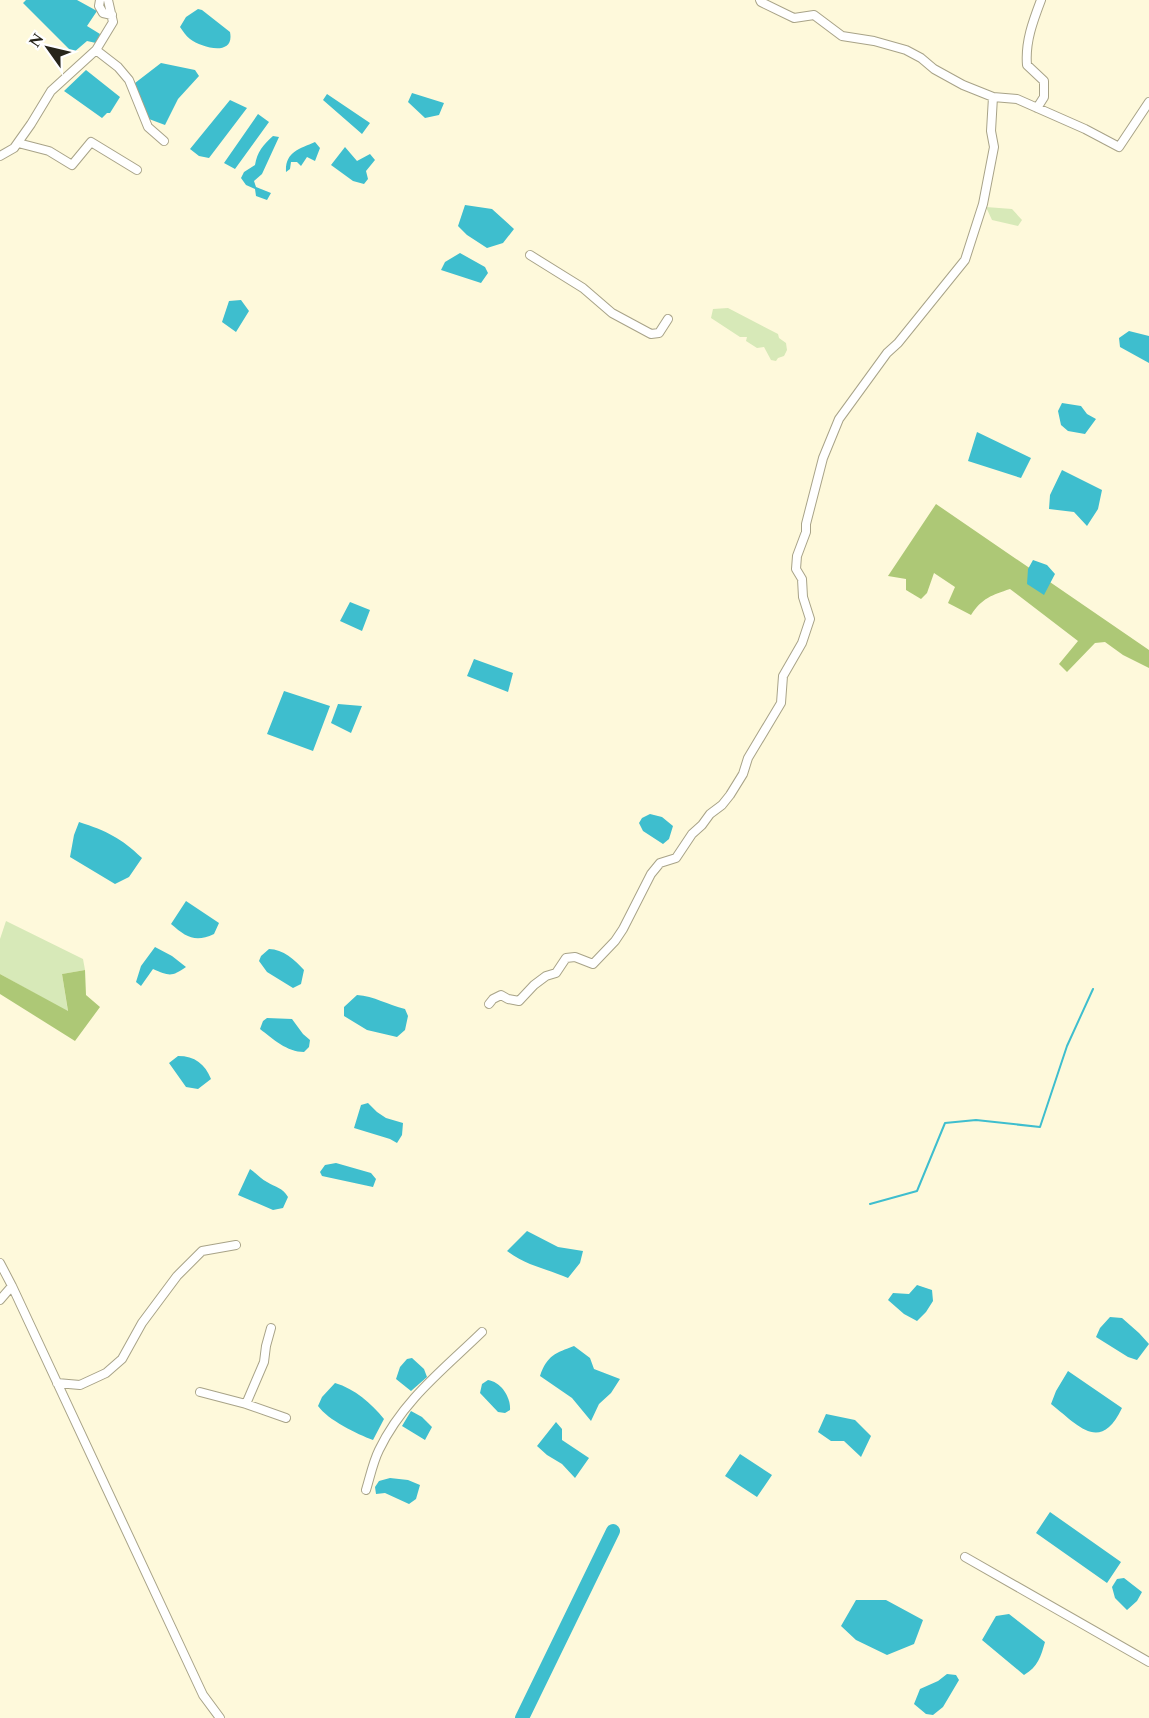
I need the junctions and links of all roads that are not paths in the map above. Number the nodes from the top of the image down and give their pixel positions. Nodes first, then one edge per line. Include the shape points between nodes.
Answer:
1 (100, 0) edge
2 (108, 0) edge
3 (760, 0) edge
4 (1041, 0) edge
5 (112, 15) junction
6 (96, 50) junction
7 (993, 97) junction
8 (1149, 102) edge
9 (1037, 108) junction
10 (164, 141) dead end
11 (18, 143) junction
12 (0, 156) edge
13 (137, 170) dead end
14 (530, 255) dead end
15 (668, 319) dead end
16 (489, 1004) dead end
17 (236, 1245) dead end
18 (0, 1263) edge
19 (12, 1286) junction
20 (0, 1300) edge
21 (271, 1328) dead end
22 (483, 1332) dead end
23 (57, 1383) junction
24 (200, 1392) dead end
25 (246, 1404) junction
26 (286, 1418) dead end
27 (366, 1490) dead end
28 (965, 1557) dead end
29 (1149, 1662) edge
30 (219, 1718) edge

1 - 5 street via 103,13
2 - 5 street
3 - 7 street via 794,18 814,15 842,36 906,50 963,85
4 - 9 street via 1026,52 1027,64 1044,81 1044,97
5 - 6 street via 113,22
6 - 10 street via 129,80 148,127
6 - 11 street via 51,91
7 - 9 street via 1017,99
7 - 16 street via 994,147 983,204 965,260 871,374 839,419 824,458 797,556 796,569 802,579 802,597 810,619 802,643 783,676 781,704 748,758 743,774 722,806 692,834 676,858 660,862 655,868 623,929 593,963 566,958 556,973 534,985 519,1001 501,995
8 - 9 street via 1119,147
11 - 12 street
11 - 13 street via 49,150 72,165 91,142
14 - 15 street via 583,288 612,313 651,334 659,333
17 - 23 street via 202,1251 177,1276 142,1323 122,1359 106,1373 80,1385
18 - 19 street
19 - 20 street
19 - 23 street
21 - 25 street via 264,1362
22 - 27 street via 411,1402 379,1451
23 - 30 street via 203,1695
24 - 25 street
25 - 26 street
28 - 29 street

